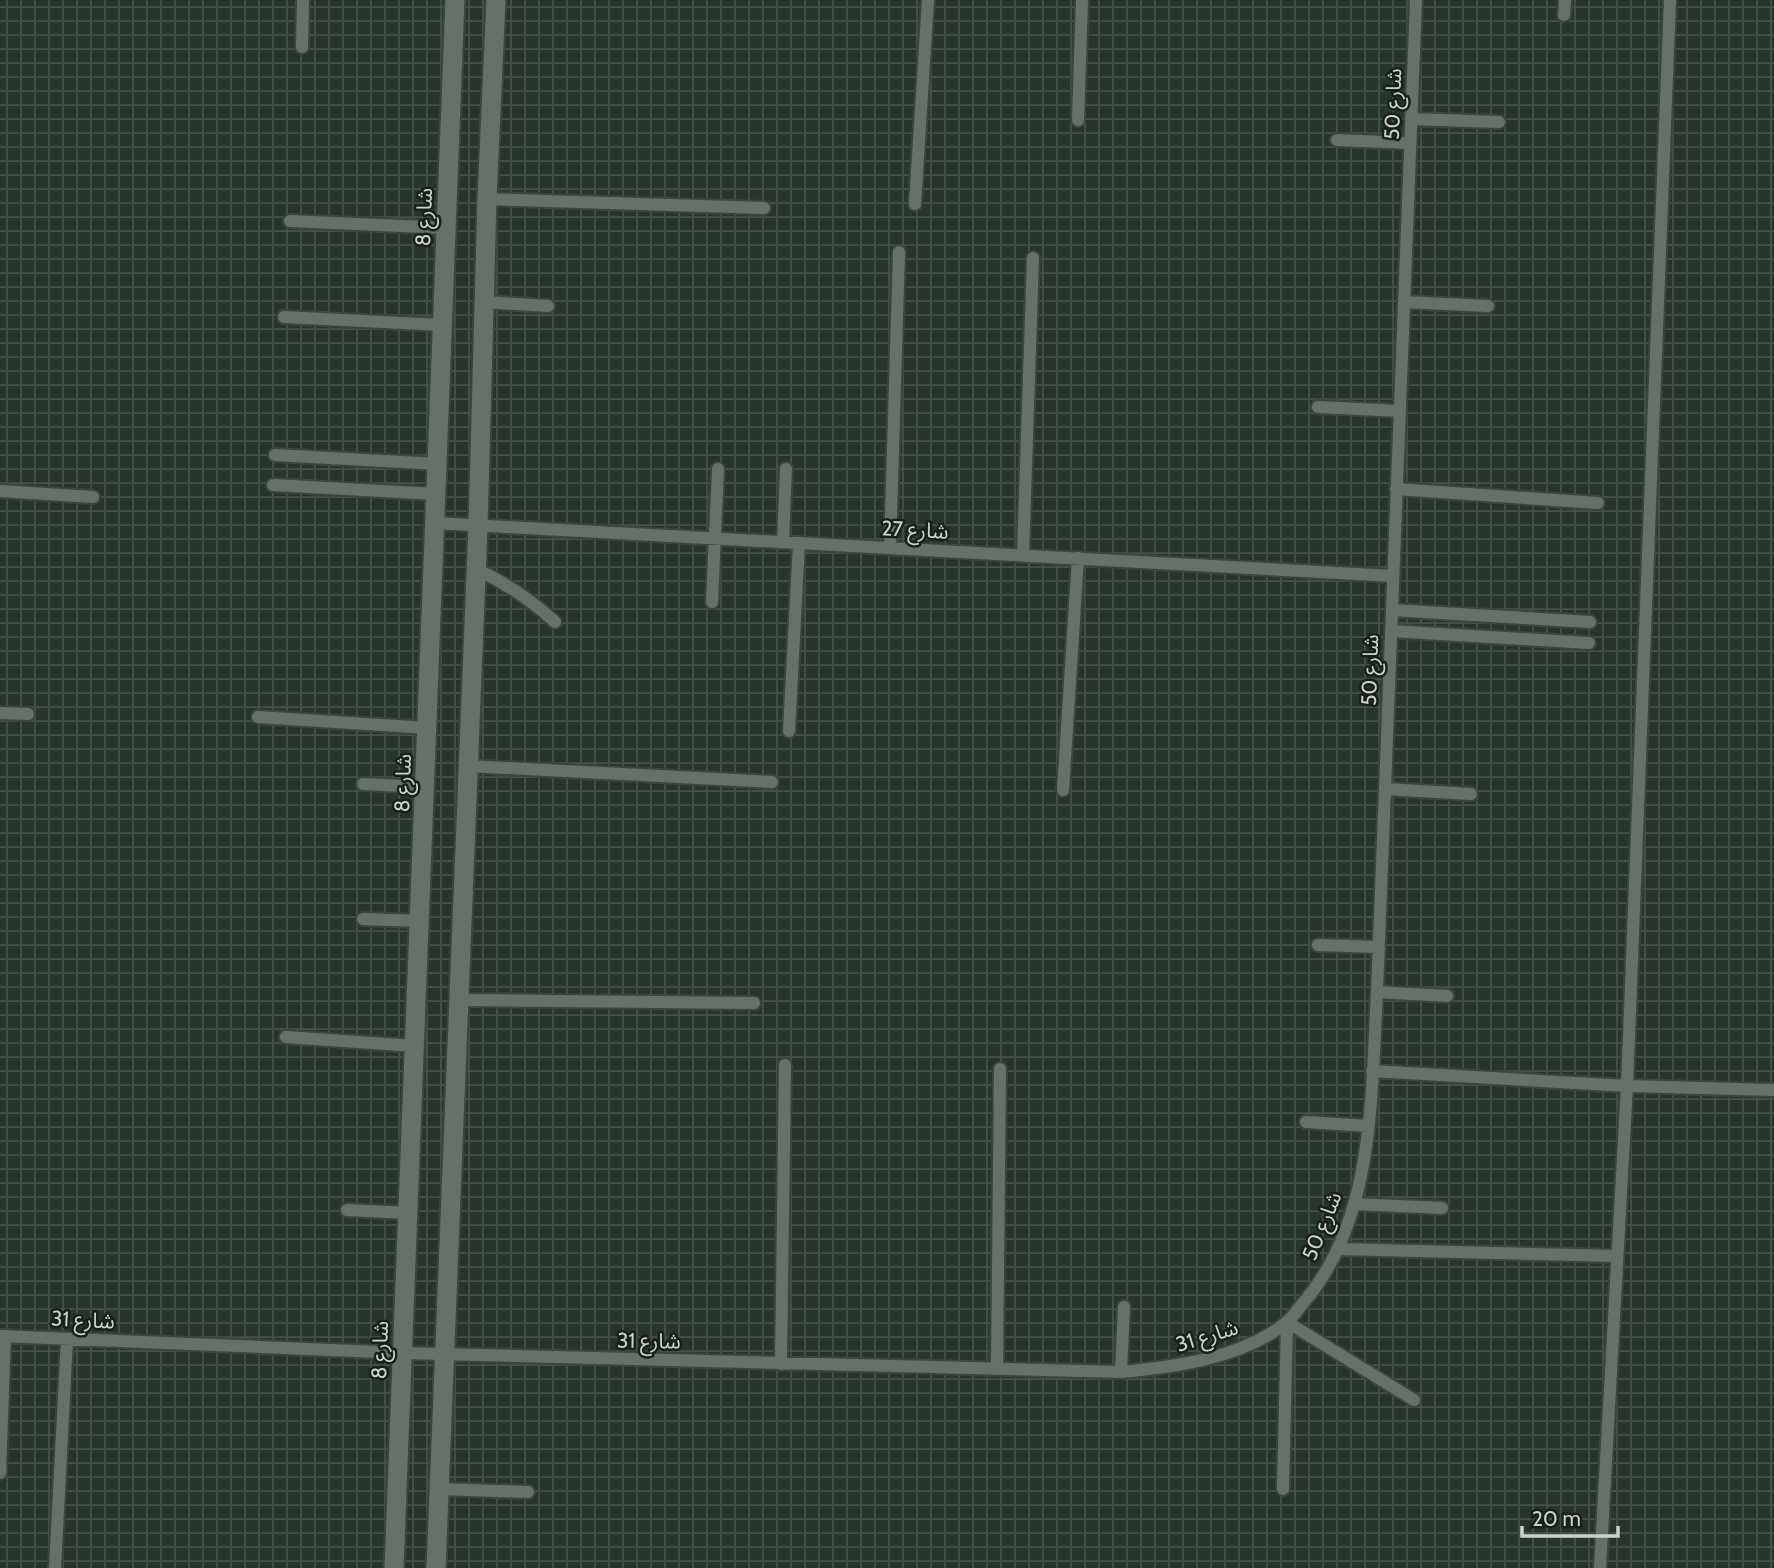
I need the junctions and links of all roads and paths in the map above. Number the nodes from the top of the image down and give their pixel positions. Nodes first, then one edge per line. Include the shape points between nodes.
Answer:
1 (303, 0) edge
2 (455, 0) edge
3 (496, 0) edge
4 (928, 0) edge
5 (1082, 0) edge
6 (1416, 0) edge
7 (1565, 0) edge
8 (1670, 0) edge
9 (1564, 15) dead end
10 (302, 47) dead end
11 (1411, 119) junction
12 (1077, 120) dead end
13 (1499, 122) dead end
14 (1338, 140) dead end
15 (1410, 143) junction
16 (487, 199) junction
17 (915, 204) dead end
18 (764, 208) dead end
19 (290, 221) dead end
20 (446, 229) junction
21 (899, 252) dead end
22 (1032, 258) dead end
23 (484, 302) junction
24 (1404, 302) junction
25 (548, 306) dead end
26 (1488, 306) dead end
27 (284, 317) dead end
28 (443, 325) junction
29 (1318, 407) dead end
30 (1400, 411) junction
31 (275, 455) dead end
32 (438, 464) junction
33 (718, 469) dead end
34 (786, 469) dead end
35 (273, 485) dead end
36 (1396, 489) junction
37 (0, 491) edge
38 (436, 494) junction
39 (93, 497) dead end
40 (1598, 503) dead end
41 (435, 523) junction
42 (478, 526) junction
43 (715, 538) junction
44 (783, 542) junction
45 (799, 543) junction
46 (890, 548) junction
47 (1023, 555) junction
48 (1078, 558) junction
49 (476, 569) junction
50 (1393, 576) junction
51 (712, 602) dead end
52 (1392, 610) junction
53 (555, 622) dead end
54 (1590, 622) dead end
55 (1391, 631) junction
56 (1589, 643) dead end
57 (0, 713) edge
58 (28, 714) dead end
59 (258, 717) dead end
60 (428, 728) junction
61 (789, 731) dead end
62 (468, 766) junction
63 (772, 782) dead end
64 (363, 784) dead end
65 (425, 787) junction
66 (1384, 789) junction
67 (1063, 790) dead end
68 (1471, 794) dead end
69 (363, 919) dead end
70 (420, 921) junction
71 (1318, 944) dead end
72 (1378, 947) junction
73 (1377, 992) junction
74 (1447, 996) dead end
75 (459, 1000) junction
76 (754, 1003) dead end
77 (286, 1037) dead end
78 (415, 1046) junction
79 (785, 1065) dead end
80 (1000, 1069) dead end
81 (1373, 1072) junction
82 (1627, 1086) junction
83 (1774, 1090) edge
84 (1307, 1122) dead end
85 (1368, 1126) junction
86 (1354, 1204) junction
87 (1442, 1208) dead end
88 (347, 1210) dead end
89 (409, 1213) junction
90 (1338, 1248) junction
91 (1617, 1256) junction
92 (1124, 1307) dead end
93 (1287, 1322) junction
94 (3, 1336) edge
95 (67, 1339) junction
96 (402, 1353) junction
97 (445, 1355) junction
98 (781, 1363) junction
99 (997, 1369) junction
100 (1121, 1373) junction
101 (1414, 1400) dead end
102 (0, 1473) edge
103 (440, 1489) junction
104 (1283, 1489) dead end
105 (528, 1492) dead end
106 (55, 1568) edge
107 (394, 1568) edge
108 (436, 1568) edge
109 (1600, 1568) edge

1 - 10 lane
2 - 20 street, شارع 8
3 - 16 street
4 - 17 lane
5 - 12 lane
6 - 11 lane, شارع 50
7 - 9 lane
8 - 82 lane
11 - 13 lane
11 - 15 lane, شارع 50
14 - 15 lane
15 - 24 lane, شارع 50
16 - 18 lane
16 - 23 street
19 - 20 lane
20 - 28 street, شارع 8
21 - 46 lane
22 - 47 lane
23 - 25 lane
23 - 42 street
24 - 26 lane
24 - 30 lane, شارع 50
27 - 28 lane
28 - 32 street, شارع 8
29 - 30 lane
30 - 36 lane, شارع 50
31 - 32 lane
32 - 38 street, شارع 8
33 - 43 lane
34 - 44 lane
35 - 38 lane
36 - 40 lane
36 - 50 lane, شارع 50
37 - 39 lane
38 - 41 street, شارع 8
41 - 42 lane, شارع 27
41 - 60 street, شارع 8
42 - 43 lane, شارع 27
42 - 49 street
43 - 44 lane, شارع 27
43 - 51 lane
44 - 45 lane, شارع 27
45 - 46 lane, شارع 27
45 - 61 lane
46 - 47 lane, شارع 27
47 - 48 lane, شارع 27
48 - 50 lane, شارع 27
48 - 67 lane
49 - 53 lane via 532,601
49 - 62 street
50 - 52 lane, شارع 50
52 - 54 lane
52 - 55 lane, شارع 50
55 - 56 lane
55 - 66 lane, شارع 50
57 - 58 lane
59 - 60 lane
60 - 65 street, شارع 8
62 - 63 lane
62 - 75 street
64 - 65 lane
65 - 70 street, شارع 8
66 - 68 lane
66 - 72 lane, شارع 50
69 - 70 lane
70 - 78 street, شارع 8
71 - 72 lane
72 - 73 lane, شارع 50
73 - 74 lane
73 - 81 lane, شارع 50
75 - 76 lane
75 - 97 street
77 - 78 lane
78 - 89 street, شارع 8
79 - 98 lane
80 - 99 lane
81 - 82 lane
81 - 85 lane, شارع 50
82 - 83 lane
82 - 91 lane
84 - 85 lane
85 - 86 lane, شارع 50
86 - 87 lane
86 - 90 lane, شارع 50
88 - 89 lane
89 - 96 street, شارع 8
90 - 91 lane
90 - 93 lane, شارع 50 via 1316,1288
91 - 109 lane
92 - 100 lane
93 - 100 lane, شارع 31 via 1251,1344 1209,1359
93 - 101 lane
93 - 104 lane
94 - 95 lane, شارع 31
94 - 102 lane
95 - 96 lane, شارع 31
95 - 106 lane
96 - 97 lane, شارع 31
96 - 107 street, شارع 8
97 - 98 lane, شارع 31
97 - 103 street
98 - 99 lane, شارع 31
99 - 100 lane, شارع 31
103 - 105 lane
103 - 108 street

